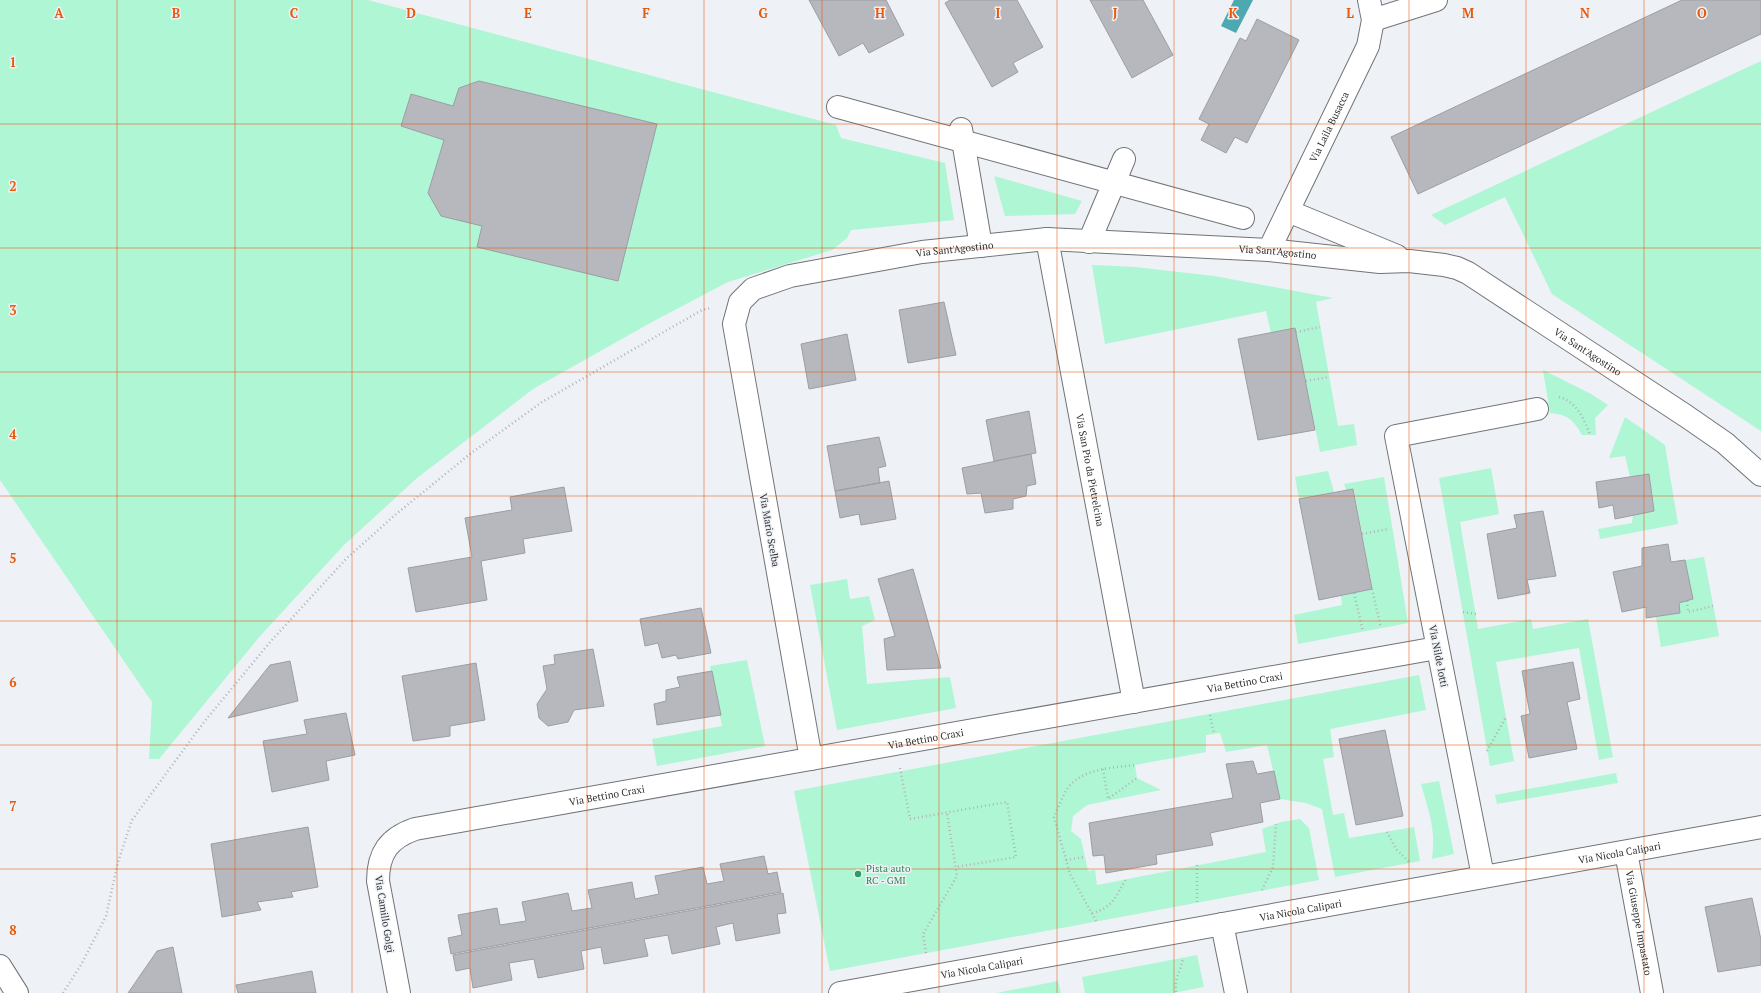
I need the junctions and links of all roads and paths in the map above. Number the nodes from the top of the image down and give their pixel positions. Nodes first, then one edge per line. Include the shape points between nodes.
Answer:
1 (1436, 0) edge
2 (1371, 10) edge
3 (838, 107) dead end
4 (962, 134) junction
5 (1124, 159) dead end
6 (1114, 183) junction
7 (1288, 211) junction
8 (1243, 218) dead end
9 (1046, 239) junction
10 (1089, 242) junction
11 (981, 246) junction
12 (1268, 250) junction
13 (1409, 262) junction
14 (740, 302) junction
15 (1320, 328) dead end
16 (1296, 332) dead end
17 (1329, 377) dead end
18 (1306, 381) dead end
19 (1545, 402) joint
20 (1590, 435) dead end
21 (1753, 462) edge
22 (1761, 475) edge
23 (1392, 528) dead end
24 (1362, 534) dead end
25 (1372, 589) dead end
26 (1354, 593) dead end
27 (1687, 601) dead end
28 (1713, 606) dead end
29 (1463, 612) dead end
30 (1476, 614) dead end
31 (1381, 628) dead end
32 (1363, 632) dead end
33 (1437, 648) junction
34 (1134, 702) junction
35 (1209, 714) dead end
36 (1506, 717) dead end
37 (1214, 734) dead end
38 (896, 744) junction
39 (1487, 751) dead end
40 (811, 759) junction
41 (1135, 765) dead end
42 (1103, 769) junction
43 (1137, 778) dead end
44 (947, 813) junction
45 (1276, 824) dead end
46 (1761, 827) edge
47 (416, 829) joint
48 (1387, 832) dead end
49 (1626, 852) junction
50 (1085, 857) dead end
51 (1066, 860) junction
52 (1410, 863) dead end
53 (1197, 866) dead end
54 (956, 867) junction
55 (1483, 876) junction
56 (1126, 879) dead end
57 (1262, 891) dead end
58 (1197, 903) dead end
59 (1092, 913) junction
60 (1096, 922) dead end
61 (1222, 924) junction
62 (1182, 958) dead end
63 (0, 966) edge
64 (931, 977) junction
65 (1176, 992) edge
66 (17, 993) edge
67 (63, 993) edge
68 (399, 993) edge
69 (840, 993) edge
70 (1236, 993) edge
71 (1652, 993) edge

1 - 2 street
2 - 7 street, Via Laila Busacca via 1368,46
3 - 4 street
4 - 6 street
4 - 11 street
5 - 6 street
6 - 8 street
6 - 10 street
7 - 12 street, Via Laila Busacca
7 - 13 street
9 - 10 street, Via Sant'Agostino
9 - 11 street, Via Sant'Agostino
9 - 34 street, Via San Pio da Pietrelcina
10 - 12 street, Via Sant'Agostino
11 - 14 street, Via Sant'Agostino via 922,252 790,276 753,289
12 - 13 street, Via Sant'Agostino via 1380,262
13 - 21 street, Via Sant'Agostino via 1444,265 1468,273
14 - 40 street, Via Mario Scelba via 734,324
14 - 67 path via 702,310 542,402 470,454 347,558 271,641 204,722 132,820 118,862 106,916 81,965
15 - 16 path
17 - 18 path
19 - 20 path via 1563,398 1576,407 1586,422
19 - 33 street, Via Nilde Iotti via 1396,436
21 - 22 street, Via Sant'Agostino
23 - 24 path
25 - 31 path
26 - 32 path
27 - 28 path via 1688,612
29 - 30 path
33 - 34 street, Via Bettino Craxi
33 - 55 street, Via Nilde Iotti
34 - 38 street, Via Bettino Craxi
35 - 37 path
36 - 39 path
38 - 40 street, Via Bettino Craxi
38 - 44 path via 910,819
40 - 47 street, Via Bettino Craxi
41 - 42 path
42 - 43 path via 1108,800
42 - 51 path via 1082,775 1067,789 1054,817
44 - 54 path
44 - 54 path via 1006,802 1016,857
45 - 57 path via 1273,866
46 - 49 street, Via Nicola Calipari
47 - 68 street, Via Camillo Golgi via 402,834 391,842 378,867 378,881
48 - 52 path via 1396,849
49 - 55 street, Via Nicola Calipari
49 - 71 street, Via Giuseppe Impastato
50 - 51 path
51 - 59 path via 1070,874
53 - 58 path
54 - 64 path via 957,876 923,934
55 - 61 street, Via Nicola Calipari
56 - 59 path via 1115,899 1105,910
59 - 60 path
61 - 64 street, Via Nicola Calipari
61 - 70 street
62 - 65 path via 1181,970 1174,982
63 - 66 street
64 - 69 street, Via Nicola Calipari

